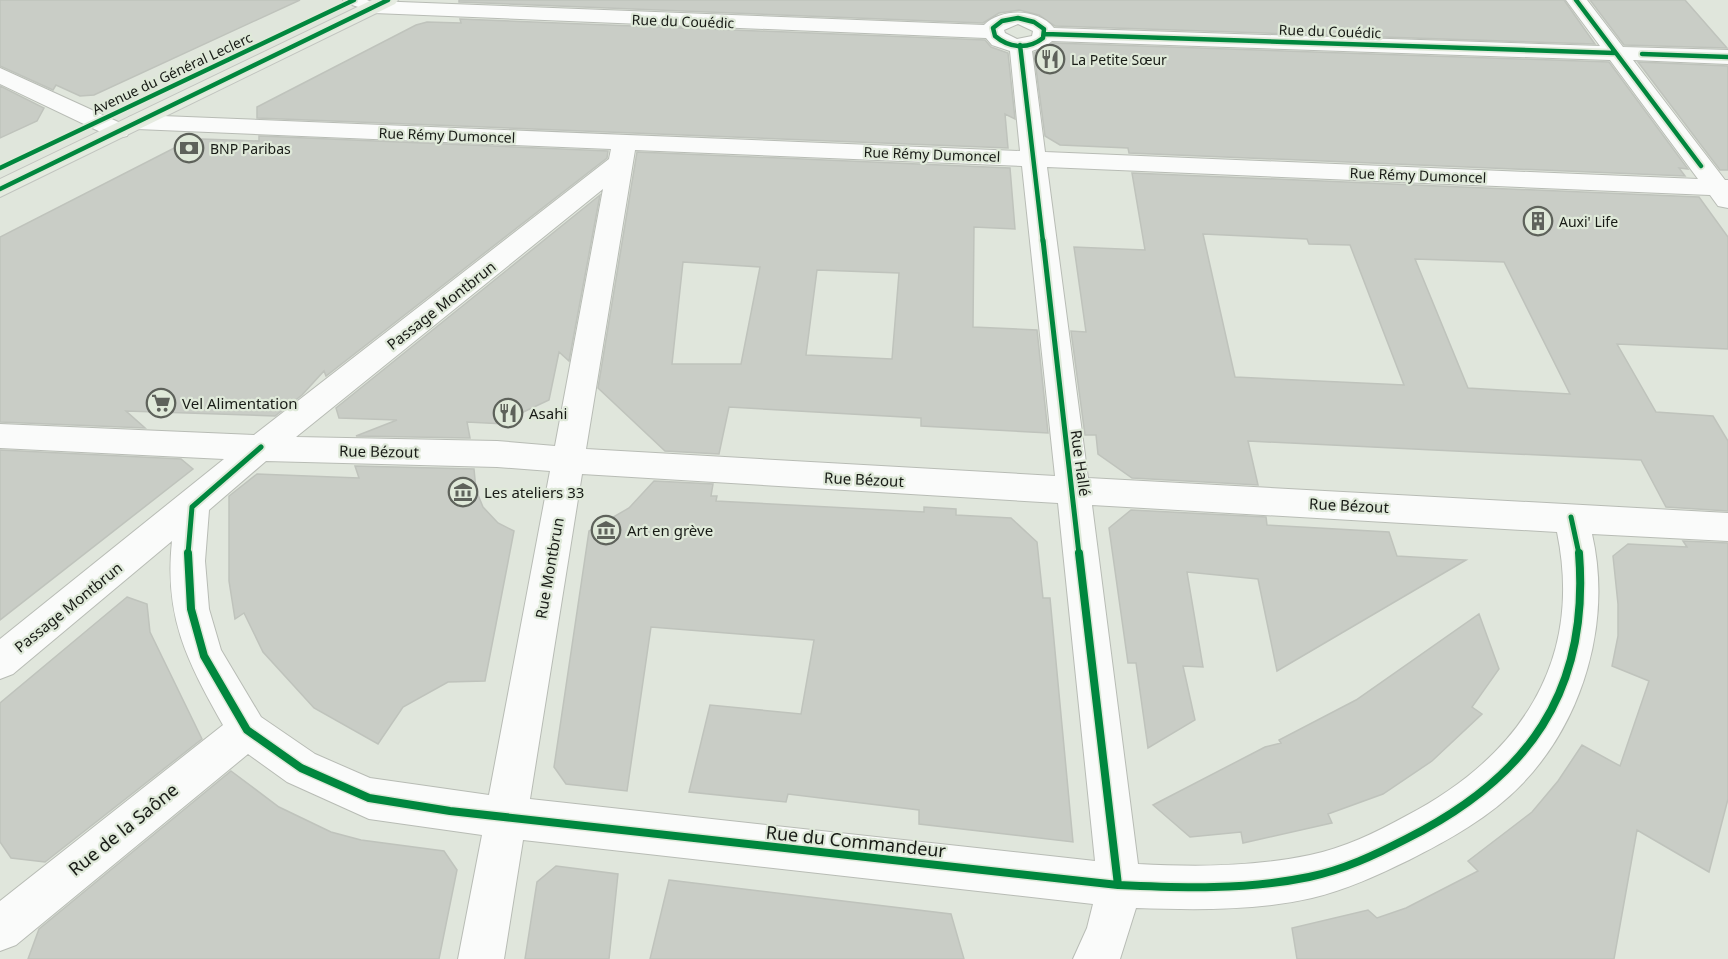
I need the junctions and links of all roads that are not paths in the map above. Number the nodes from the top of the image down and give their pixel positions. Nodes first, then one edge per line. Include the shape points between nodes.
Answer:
1 (351, 0) edge
2 (1576, 0) edge
3 (381, 4) edge
4 (993, 32) junction
5 (1045, 34) junction
6 (1020, 45) junction
7 (1615, 53) junction
8 (1728, 57) edge
9 (0, 75) edge
10 (127, 127) junction
11 (622, 152) junction
12 (1033, 158) junction
13 (0, 189) edge
14 (1725, 192) edge
15 (0, 436) edge
16 (261, 447) junction
17 (568, 461) junction
18 (1072, 490) junction
19 (192, 507) junction
20 (1571, 517) junction
21 (1728, 526) edge
22 (0, 662) edge
23 (247, 730) junction
24 (505, 818) junction
25 (1118, 885) junction
26 (0, 929) edge
27 (481, 959) edge
28 (1096, 959) edge

1 - 3 lane
2 - 7 street
3 - 4 street, Rue du Couédic
3 - 10 main road, Avenue du Général Leclerc
4 - 5 street via 1002,21 1033,12
4 - 6 street via 1004,42
5 - 6 street via 1040,41
5 - 7 street, Rue du Couédic
6 - 12 street, Rue Hallé
7 - 8 street, Rue du Couédic
7 - 14 street
9 - 10 street
10 - 11 street, Rue Rémy Dumoncel
10 - 13 main road, Avenue du Général Leclerc
11 - 12 street, Rue Rémy Dumoncel
11 - 16 street, Passage Montbrun
11 - 17 street, Rue Montbrun
12 - 14 street, Rue Rémy Dumoncel
12 - 18 street, Rue Hallé
15 - 16 street, Rue Bézout
16 - 17 street, Rue Bézout via 497,454
16 - 19 street
17 - 18 street, Rue Bézout
17 - 24 street, Rue Montbrun
18 - 20 street, Rue Bézout
18 - 25 street, Rue Hallé
19 - 22 street, Passage Montbrun
19 - 23 street, Rue du Commandeur via 187,561 191,609 204,656
20 - 21 street, Rue Bézout
20 - 25 street, Rue du Commandeur via 1581,560 1581,597 1569,671 1547,720 1508,770 1480,793 1390,847 1346,867 1309,877 1245,885
23 - 24 street, Rue du Commandeur via 301,768 369,798
23 - 26 street, Rue de la Saône
24 - 25 street, Rue du Commandeur
24 - 27 street, Rue Montbrun
25 - 28 street, Rue Hallé via 1114,913

